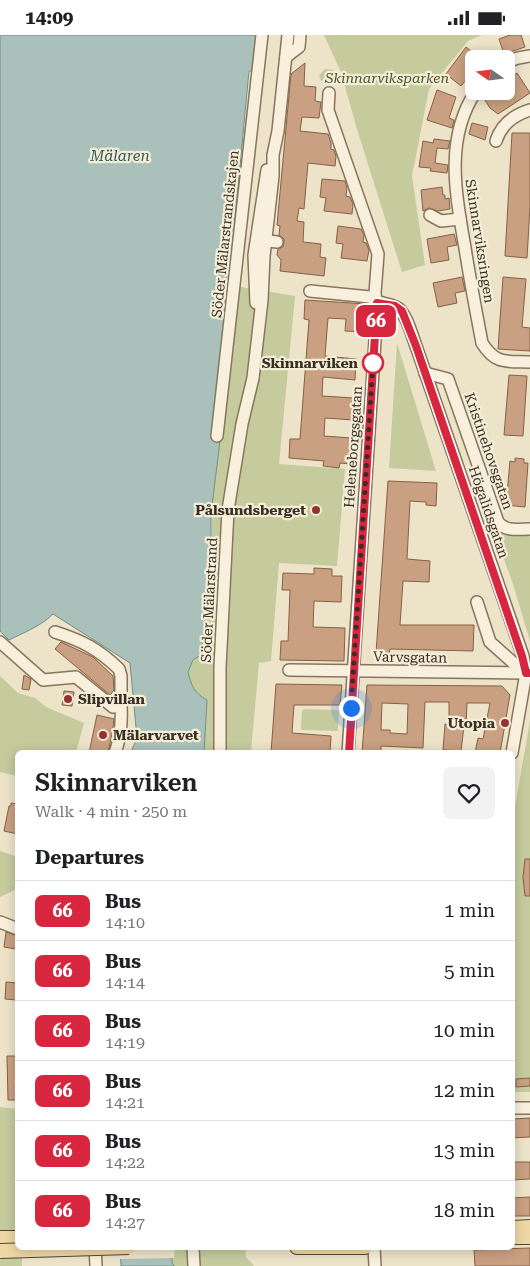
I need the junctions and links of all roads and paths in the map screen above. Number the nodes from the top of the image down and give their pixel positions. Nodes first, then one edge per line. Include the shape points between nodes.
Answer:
1 (262, 35) edge
2 (288, 35) edge
3 (300, 35) edge
4 (530, 56) edge
5 (286, 57) junction
6 (515, 59) edge
7 (329, 93) dead end
8 (471, 100) edge
9 (530, 110) edge
10 (496, 141) dead end
11 (430, 215) dead end
12 (460, 219) junction
13 (310, 291) dead end
14 (377, 303) junction
15 (530, 362) edge
16 (425, 373) junction
17 (217, 436) dead end
18 (530, 529) edge
19 (477, 602) dead end
20 (55, 632) dead end
21 (0, 642) edge
22 (289, 670) dead end
23 (353, 672) junction
24 (529, 675) edge
25 (121, 706) junction
26 (116, 750) edge
27 (220, 750) edge
28 (348, 750) edge
29 (513, 750) edge
30 (0, 922) edge
31 (15, 928) edge
32 (515, 1108) edge
33 (530, 1108) edge
34 (530, 1227) edge
35 (515, 1228) edge
36 (515, 1237) edge
37 (530, 1237) edge
38 (0, 1238) edge
39 (15, 1238) edge
40 (32, 1250) edge
41 (96, 1250) edge
42 (193, 1250) edge
43 (329, 1250) edge
44 (0, 1251) edge
45 (372, 1254) edge
46 (96, 1266) edge
47 (194, 1266) edge

1 - 17 street, Söder Mälarstrandskajen
2 - 5 street, Söder Mälarstrand
3 - 5 street via 299,47
4 - 6 street
5 - 27 street, Söder Mälarstrand via 278,131 265,177 267,241 254,255 258,332 253,378 228,510 220,667
7 - 14 street, Heleneborgsgatan via 328,110 378,254
8 - 12 street, Skinnarviksringen via 456,149 455,183
9 - 10 street via 504,125
11 - 12 street via 441,221
12 - 15 street, Skinnarviksringen via 482,343 490,355 498,359
13 - 14 street via 370,297
14 - 16 street, Högalidsgatan via 395,306 402,311
14 - 23 street, Heleneborgsgatan
16 - 18 street, Kristinehovsgatan via 448,379 501,527
16 - 24 street, Högalidsgatan
19 - 24 street via 490,642
20 - 25 street via 88,644 119,669
21 - 25 street via 43,680 76,677 113,707
22 - 23 street, Varvsgatan
23 - 24 street, Varvsgatan
23 - 28 street, Heleneborgsgatan
24 - 29 street, Högalidsgatan
25 - 26 street via 122,726
30 - 31 street
32 - 33 street
34 - 35 main road
36 - 37 main road
38 - 39 main road
40 - 44 main road, bridge
41 - 46 street
42 - 47 street
43 - 45 main road

